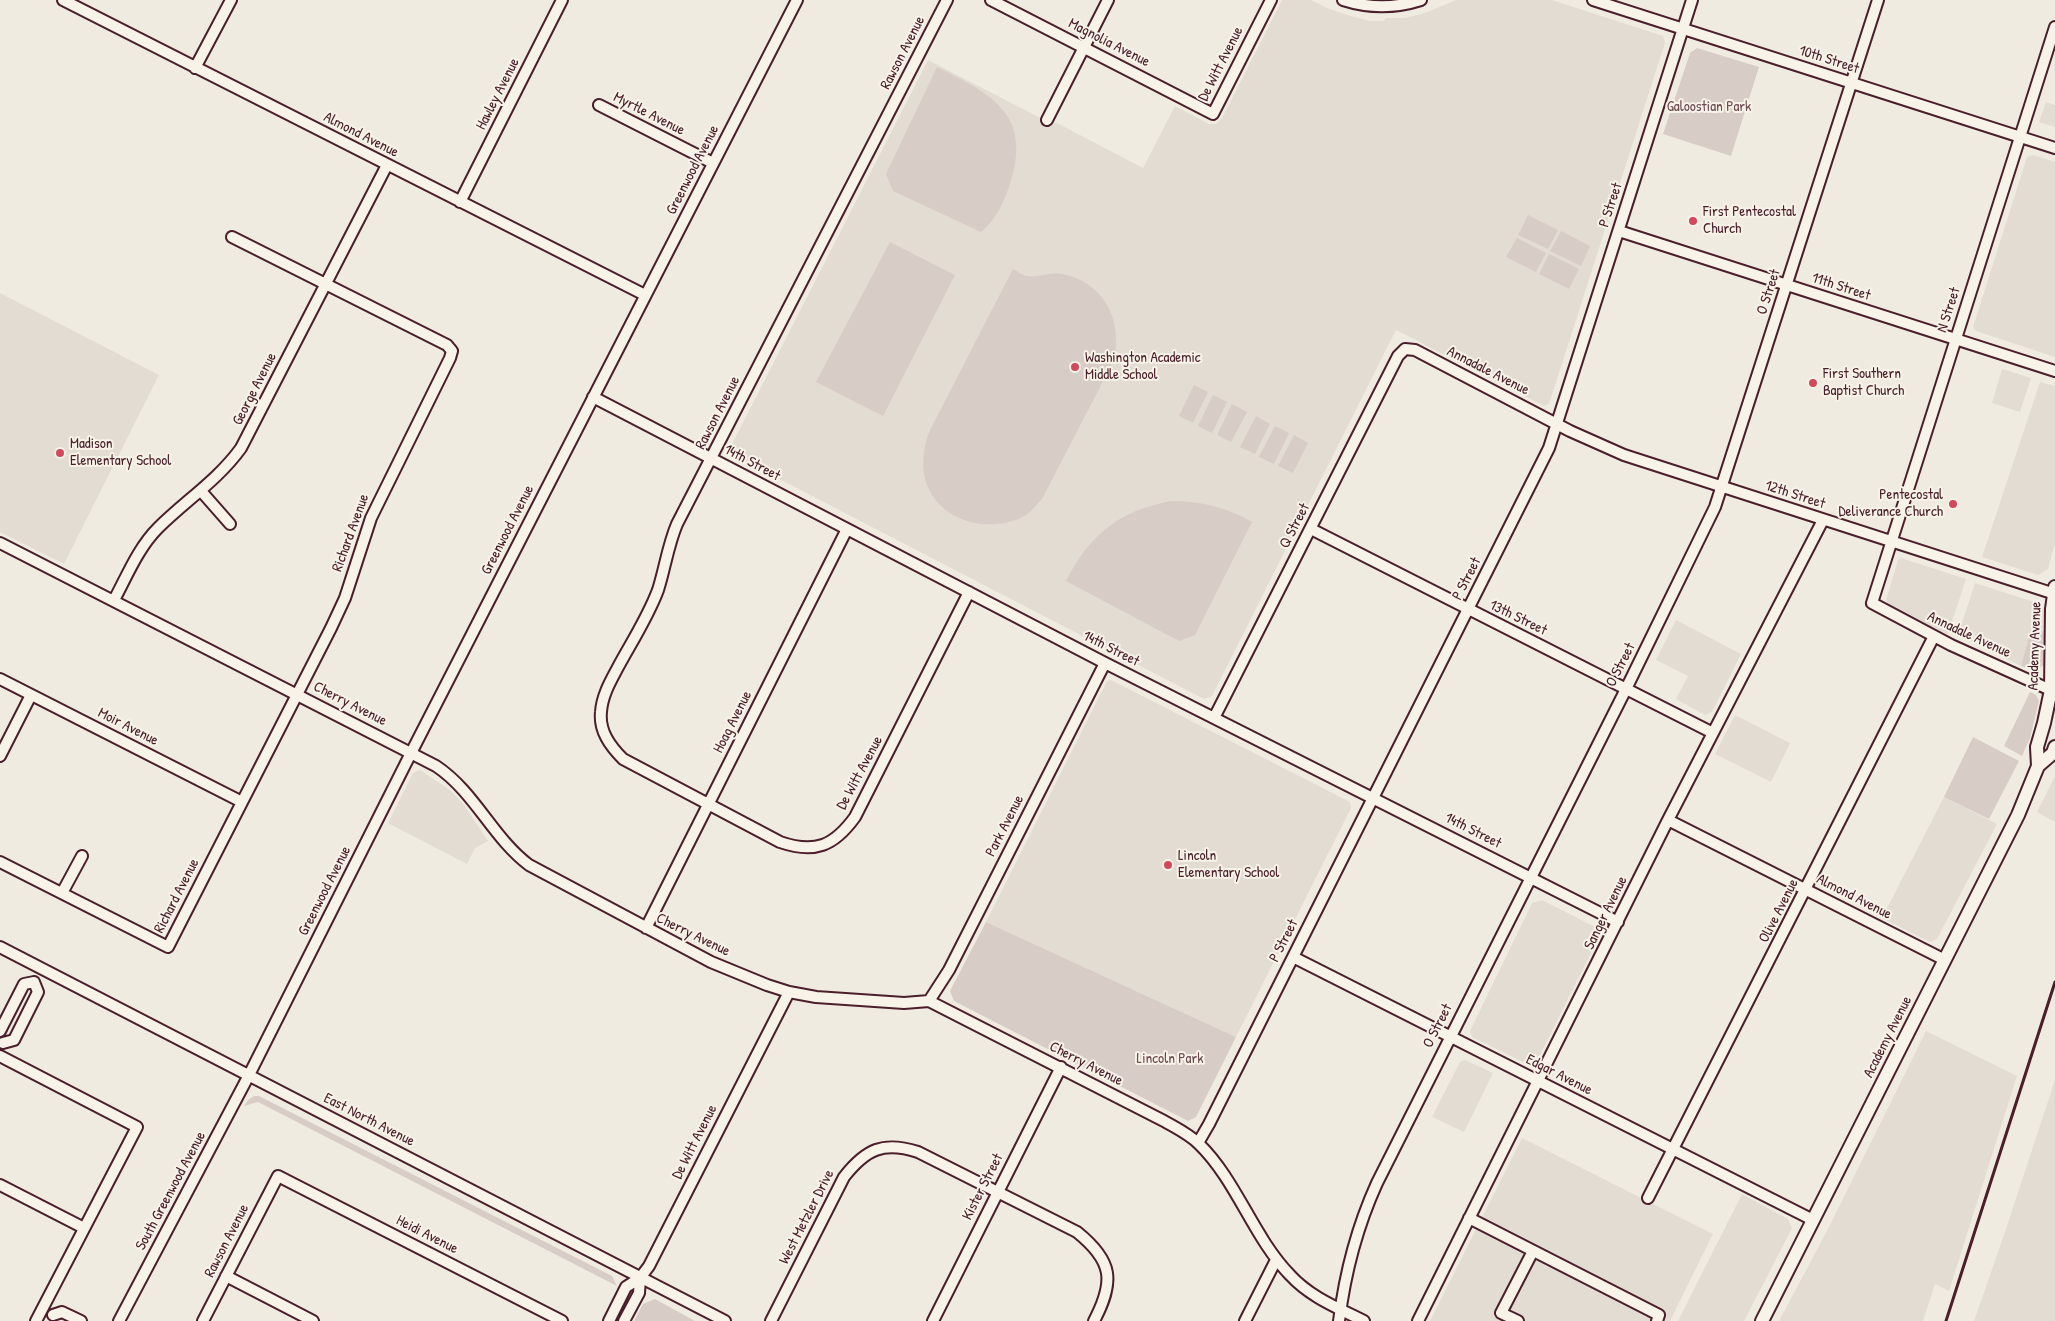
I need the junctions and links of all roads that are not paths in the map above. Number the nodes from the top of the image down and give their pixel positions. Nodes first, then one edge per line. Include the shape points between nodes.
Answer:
1 (63, 0) edge
2 (231, 0) edge
3 (562, 0) edge
4 (797, 0) edge
5 (947, 0) edge
6 (991, 0) edge
7 (1108, 0) edge
8 (1271, 0) edge
9 (1343, 0) edge
10 (1421, 0) edge
11 (1593, 0) edge
12 (1692, 0) edge
13 (1878, 0) edge
14 (2055, 27) edge
15 (1683, 29) junction
16 (1084, 48) junction
17 (195, 68) junction
18 (1852, 83) junction
19 (599, 105) dead end
20 (1213, 114) joint
21 (1047, 120) dead end
22 (2020, 137) junction
23 (2055, 148) edge
24 (713, 163) junction
25 (387, 165) junction
26 (460, 202) junction
27 (1619, 231) junction
28 (232, 237) dead end
29 (325, 284) junction
30 (1787, 285) junction
31 (645, 295) junction
32 (1955, 339) junction
33 (1405, 349) joint
34 (2055, 371) edge
35 (593, 397) junction
36 (1558, 424) junction
37 (711, 458) junction
38 (1722, 486) junction
39 (200, 491) junction
40 (1823, 520) junction
41 (230, 524) dead end
42 (847, 529) junction
43 (1311, 529) junction
44 (1891, 541) junction
45 (0, 543) edge
46 (969, 592) junction
47 (2055, 592) edge
48 (114, 600) junction
49 (1872, 603) joint
50 (1468, 610) junction
51 (1934, 636) junction
52 (1105, 663) junction
53 (0, 679) edge
54 (1626, 689) junction
55 (2053, 691) edge
56 (297, 694) junction
57 (31, 695) junction
58 (1214, 718) junction
59 (1713, 733) junction
60 (2055, 747) edge
61 (411, 753) junction
62 (0, 756) edge
63 (2038, 766) junction
64 (1374, 799) junction
65 (242, 802) junction
66 (708, 804) junction
67 (1668, 820) junction
68 (82, 856) dead end
69 (0, 862) edge
70 (1530, 878) junction
71 (1807, 890) junction
72 (62, 894) junction
73 (1618, 922) junction
74 (646, 928) junction
75 (0, 947) edge
76 (1293, 957) junction
77 (1945, 960) junction
78 (41, 969) junction
79 (34, 982) junction
80 (789, 992) junction
81 (929, 1001) junction
82 (1449, 1037) junction
83 (1, 1039) edge
84 (0, 1056) edge
85 (1061, 1067) junction
86 (249, 1075) junction
87 (1538, 1081) junction
88 (1198, 1143) junction
89 (1674, 1150) junction
90 (278, 1176) joint
91 (0, 1185) edge
92 (998, 1192) junction
93 (1648, 1198) dead end
94 (1469, 1218) junction
95 (1813, 1220) junction
96 (84, 1228) junction
97 (1533, 1251) junction
98 (1276, 1260) junction
99 (226, 1276) junction
100 (640, 1278) junction
101 (42, 1309) junction
102 (1341, 1309) junction
103 (54, 1318) edge
104 (36, 1321) edge
105 (80, 1321) edge
106 (119, 1321) edge
107 (203, 1321) edge
108 (314, 1321) edge
109 (562, 1321) edge
110 (609, 1321) edge
111 (624, 1321) edge
112 (725, 1321) edge
113 (771, 1321) edge
114 (933, 1321) edge
115 (1094, 1321) edge
116 (1245, 1321) edge
117 (1339, 1321) edge
118 (1364, 1321) edge
119 (1418, 1321) edge
120 (1518, 1321) edge
121 (1657, 1321) edge
122 (1762, 1321) edge

1 - 17 street, Almond Avenue
2 - 17 street
3 - 26 street, Hawley Avenue
4 - 24 street, Greenwood Avenue
5 - 37 street, Rawson Avenue
6 - 16 street, Magnolia Avenue
7 - 16 street
8 - 20 street, De Witt Avenue
9 - 10 street via 1384,6
11 - 15 street, 10th Street
12 - 15 street, P Street
13 - 18 street, O Street
14 - 22 street, N Street
15 - 18 street, 10th Street
15 - 27 street, P Street
16 - 20 street, Magnolia Avenue
16 - 21 street
17 - 25 street, Almond Avenue
18 - 22 street, 10th Street
18 - 30 street, O Street
19 - 24 street, Myrtle Avenue
22 - 23 street, 10th Street
22 - 32 street, N Street
24 - 31 street, Greenwood Avenue
25 - 26 street, Almond Avenue
25 - 29 street, George Avenue
26 - 31 street, Almond Avenue
27 - 30 street, 11th Street
27 - 36 street, P Street
28 - 29 street, Richard Avenue
29 - 39 street, George Avenue via 241,448 221,473
29 - 56 street, Richard Avenue via 447,345 452,351 370,518 339,612
30 - 32 street, 11th Street
30 - 38 street, O Street
31 - 35 street, Greenwood Avenue
32 - 34 street, 11th Street
32 - 44 street, N Street
33 - 36 street, Annadale Avenue via 1415,350
33 - 43 street, Q Street via 1398,356
35 - 37 street, 14th Street
35 - 61 street, Greenwood Avenue
36 - 38 street, 12th Street via 1624,455
36 - 50 street, P Street via 1550,448
37 - 42 street, 14th Street
37 - 66 street, Rawson Avenue via 677,524 657,590 606,690 601,712 605,736 623,759
38 - 40 street, 12th Street
38 - 54 street, O Street via 1707,526
39 - 41 street
39 - 48 street, George Avenue via 147,541
40 - 44 street, 12th Street
40 - 59 street, Sanger Avenue
42 - 46 street, 14th Street
42 - 66 street, Hoag Avenue
43 - 50 street, 13th Street
43 - 58 street, Q Street
44 - 47 street, 12th Street
44 - 49 street, N Street
45 - 48 street, Cherry Avenue
46 - 52 street, 14th Street
46 - 66 street, De Witt Avenue via 855,817 835,839 810,848 794,847
47 - 55 main road, Academy Avenue
48 - 56 street, Cherry Avenue
49 - 51 street, Annadale Avenue
50 - 54 street, 13th Street
50 - 64 street, P Street
51 - 55 street, Annadale Avenue
51 - 71 street, Olive Avenue
52 - 58 street, 14th Street
52 - 81 street, Park Avenue via 949,970
53 - 57 street, Moir Avenue
54 - 59 street, 13th Street
54 - 70 street, O Street
55 - 63 main road, Academy Avenue via 2037,747
56 - 61 street, Cherry Avenue
56 - 65 street, Richard Avenue
57 - 62 street
57 - 65 street, Moir Avenue
58 - 64 street, 14th Street
59 - 67 street, Sanger Avenue
60 - 63 main road, Academy Avenue via 2053,753
61 - 74 street, Cherry Avenue via 436,766 459,784 499,836 529,865
61 - 86 street, Greenwood Avenue
63 - 77 main road, Academy Avenue via 2018,815
64 - 70 street, 14th Street
64 - 76 street, P Street
65 - 72 street, Richard Avenue via 168,947
66 - 74 street, Hoag Avenue
67 - 71 street, Almond Avenue
67 - 73 street, Sanger Avenue
68 - 72 street
69 - 72 street
70 - 73 street, 14th Street
70 - 82 street, O Street
71 - 77 street, Almond Avenue
71 - 89 street, Olive Avenue
73 - 87 street, Sanger Avenue
74 - 80 street, Cherry Avenue via 736,973
75 - 78 street, East North Avenue
76 - 82 street, Edgar Avenue
76 - 88 street, P Street
77 - 95 main road, Academy Avenue
78 - 79 street
78 - 86 street, East North Avenue
79 - 83 street via 24,984
79 - 83 street via 38,992 14,1040
80 - 81 street, Cherry Avenue via 894,1002
80 - 100 street, De Witt Avenue
81 - 85 street, Cherry Avenue
82 - 87 street, Edgar Avenue
82 - 102 street, O Street via 1368,1203 1348,1266
84 - 96 street via 137,1127
85 - 88 street, Cherry Avenue via 1164,1121
85 - 92 street, Kister Street
86 - 100 street, East North Avenue
86 - 106 street, South Greenwood Avenue
87 - 89 street, Edgar Avenue
87 - 94 street, Sanger Avenue
88 - 98 street, Cherry Avenue via 1219,1168
89 - 93 street, Olive Avenue
89 - 95 street, Edgar Avenue
90 - 99 street, Rawson Avenue
90 - 109 street, Heidi Avenue
91 - 96 street
92 - 113 street, West Metzler Drive via 904,1147 877,1148 866,1154 844,1177
92 - 114 street, Kister Street
92 - 115 street, West Metzler Drive via 1077,1232 1094,1246 1103,1259 1108,1289
94 - 97 street
94 - 119 street, Sanger Avenue
95 - 122 main road, Academy Avenue
96 - 101 street
97 - 120 street via 1501,1313
97 - 121 street via 1660,1315
98 - 102 street, Cherry Avenue via 1304,1289
98 - 116 street
99 - 107 street, Rawson Avenue
99 - 108 street
100 - 110 street, De Witt Avenue via 626,1287
100 - 111 street, De Witt Avenue via 639,1293
100 - 112 street, East North Avenue
101 - 103 street
101 - 104 street
102 - 117 street, O Street
102 - 118 street, Cherry Avenue
103 - 105 street via 62,1312

